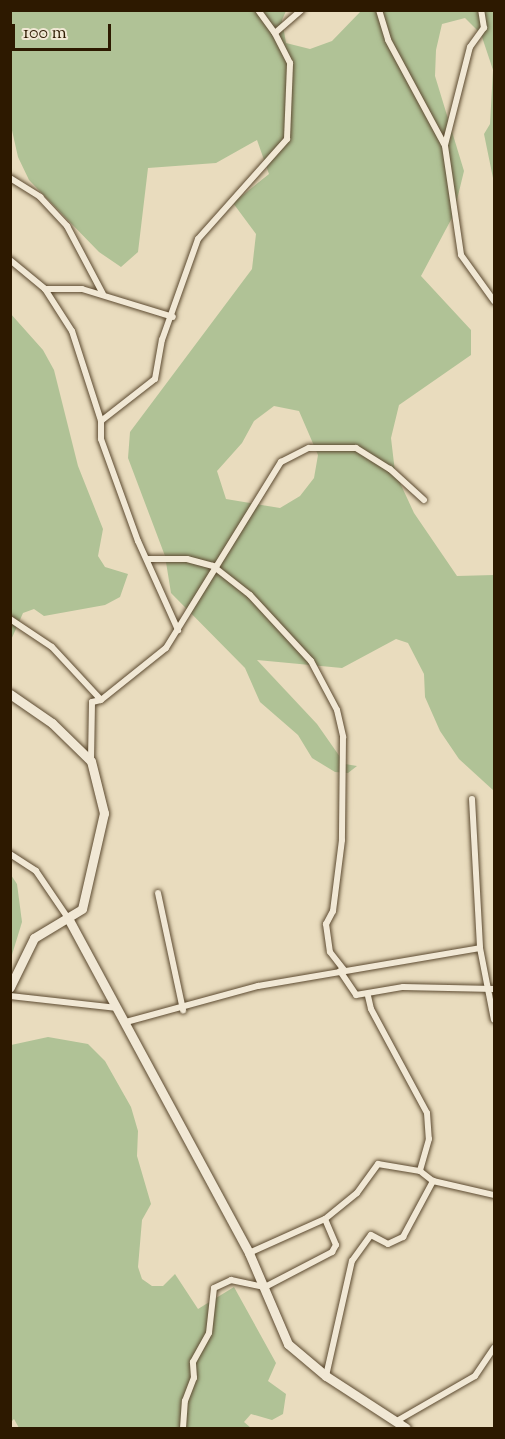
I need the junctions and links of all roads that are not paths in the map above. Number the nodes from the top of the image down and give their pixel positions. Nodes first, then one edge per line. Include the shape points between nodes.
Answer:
1 (258, 10) edge
2 (301, 10) edge
3 (379, 10) edge
4 (481, 10) edge
5 (275, 33) junction
6 (445, 146) junction
7 (10, 178) edge
8 (10, 260) edge
9 (45, 289) junction
10 (103, 294) junction
11 (495, 301) edge
12 (173, 317) junction
13 (101, 421) junction
14 (424, 500) dead end
15 (147, 559) junction
16 (213, 566) junction
17 (10, 619) edge
18 (178, 630) junction
19 (10, 694) edge
20 (101, 700) junction
21 (91, 761) junction
22 (472, 799) dead end
23 (10, 854) edge
24 (158, 894) dead end
25 (68, 918) junction
26 (480, 948) junction
27 (342, 971) junction
28 (10, 987) edge
29 (491, 989) edge
30 (10, 996) edge
31 (368, 996) junction
32 (119, 1008) junction
33 (183, 1010) junction
34 (495, 1020) edge
35 (126, 1022) junction
36 (420, 1171) junction
37 (433, 1181) junction
38 (495, 1195) edge
39 (325, 1220) junction
40 (249, 1253) junction
41 (264, 1287) junction
42 (495, 1348) edge
43 (326, 1376) junction
44 (395, 1422) junction
45 (183, 1428) edge
46 (406, 1428) edge

1 - 5 street
2 - 5 street
3 - 6 street via 388,40
4 - 6 street via 484,28 470,47
5 - 12 street via 290,63 287,139 198,239
6 - 11 street via 461,255
7 - 10 street via 40,197 63,221
8 - 9 street
9 - 10 street via 70,287
9 - 13 street via 72,331
10 - 12 street via 115,302
12 - 13 street via 162,340 155,379
13 - 15 street via 101,439
14 - 16 street via 390,469 356,448 342,445 296,452 273,472
15 - 16 street via 187,559
15 - 18 street
16 - 18 street
16 - 27 street via 250,595 297,643 337,710 344,737 342,840 333,911 326,924 330,952
17 - 20 street via 52,648
18 - 20 street via 155,659
19 - 21 street via 52,723
20 - 21 street via 92,702
21 - 25 street via 104,799 102,834 82,909
22 - 26 street
23 - 25 street via 36,871
24 - 33 street
25 - 28 street via 34,938
25 - 32 street
26 - 27 street
26 - 29 street
27 - 31 street via 356,995
27 - 33 street via 258,986
29 - 31 street via 394,987
29 - 34 street
30 - 32 street
31 - 36 street via 370,1009 427,1113 429,1139
32 - 35 street
33 - 35 street
35 - 40 street
36 - 37 street
36 - 39 street via 378,1164 357,1193
37 - 38 street
37 - 43 street via 403,1237 388,1244 371,1235 354,1257
39 - 40 street
39 - 41 street via 336,1245 332,1252
40 - 41 street
41 - 43 street via 288,1344
41 - 45 street via 231,1280 214,1288 209,1333 193,1362 194,1378 184,1401
42 - 44 street via 475,1376
43 - 44 street
44 - 46 street

